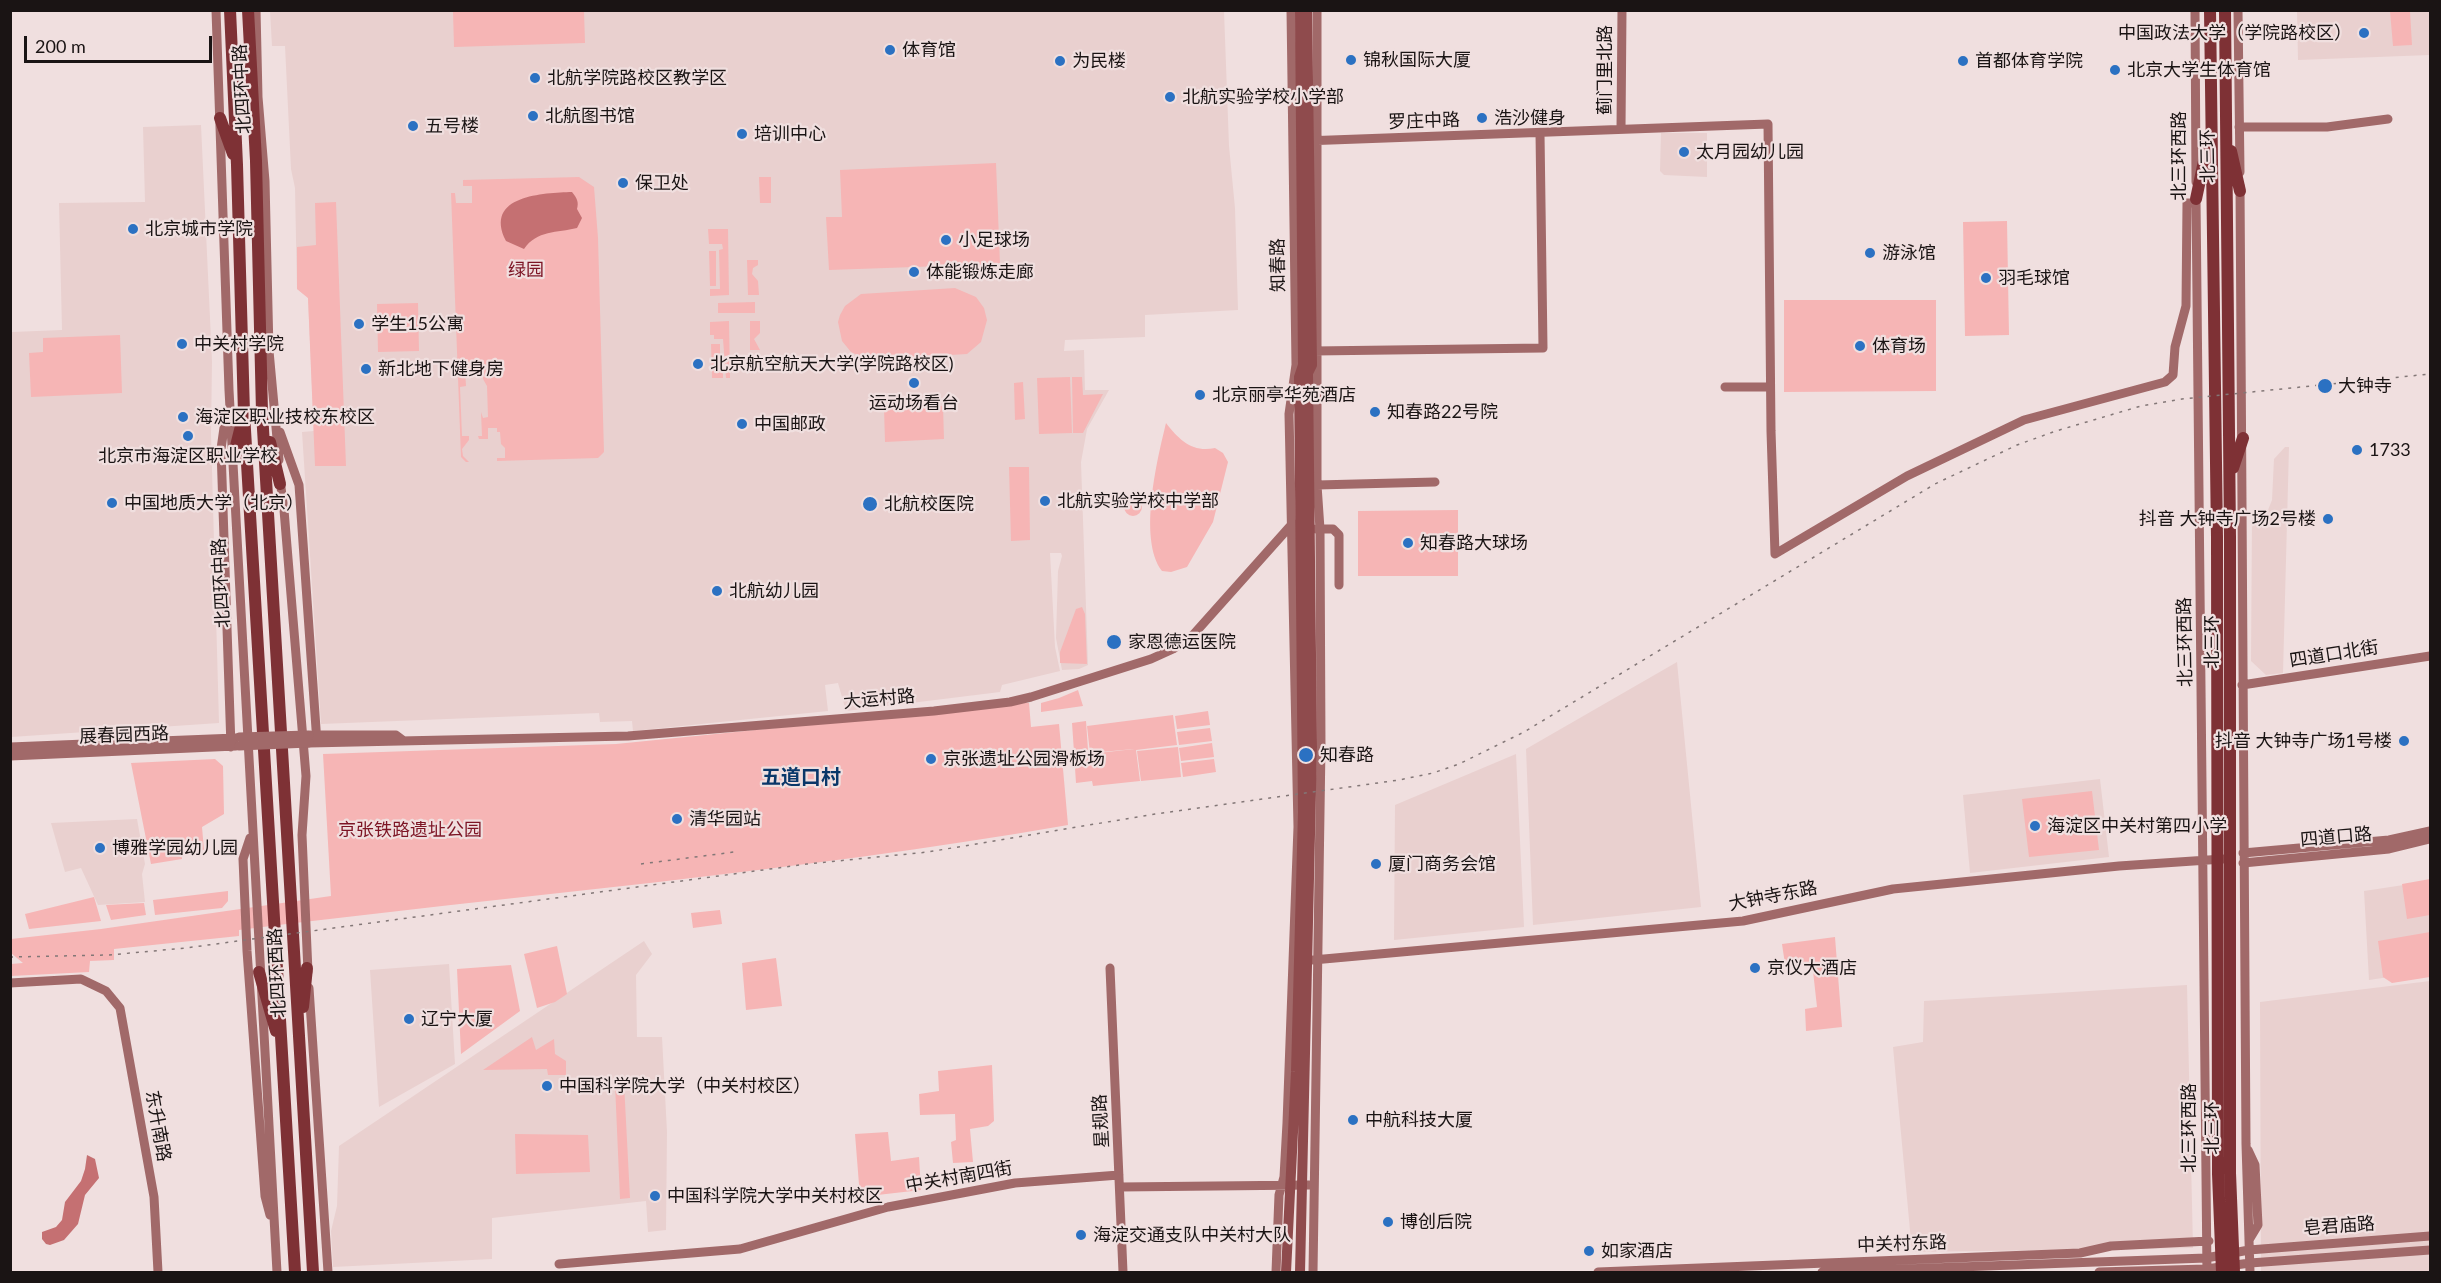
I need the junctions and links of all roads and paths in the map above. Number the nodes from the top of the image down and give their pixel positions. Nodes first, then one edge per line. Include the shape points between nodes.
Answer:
1 (216, 10) edge
2 (230, 10) edge
3 (248, 10) edge
4 (256, 10) edge
5 (1291, 10) edge
6 (1300, 10) edge
7 (1307, 10) edge
8 (1317, 10) edge
9 (1622, 10) edge
10 (2195, 10) edge
11 (2238, 10) edge
12 (2210, 13) edge
13 (2225, 13) edge
14 (258, 97) junction
15 (220, 118) junction
16 (2388, 119) dead end
17 (2212, 126) junction
18 (2226, 126) junction
19 (2239, 127) junction
20 (1621, 129) junction
21 (1540, 133) junction
22 (1310, 141) junction
23 (256, 161) junction
24 (237, 165) junction
25 (2240, 191) junction
26 (2196, 201) junction
27 (1315, 350) junction
28 (1725, 387) dead end
29 (1770, 387) junction
30 (228, 390) junction
31 (262, 412) junction
32 (244, 413) junction
33 (276, 421) junction
34 (2243, 438) junction
35 (233, 458) junction
36 (2229, 478) junction
37 (1435, 482) dead end
38 (280, 484) junction
39 (1317, 484) junction
40 (1297, 522) junction
41 (1315, 529) junction
42 (2223, 538) junction
43 (1339, 585) dead end
44 (2430, 656) edge
45 (277, 671) joint
46 (260, 672) joint
47 (2242, 685) junction
48 (313, 739) junction
49 (235, 742) junction
50 (10, 747) edge
51 (10, 756) edge
52 (306, 776) joint
53 (2203, 777) junction
54 (2242, 777) junction
55 (252, 830) junction
56 (2430, 831) edge
57 (2430, 839) edge
58 (2243, 858) junction
59 (2203, 860) junction
60 (2204, 934) junction
61 (2244, 934) junction
62 (1304, 960) junction
63 (307, 968) junction
64 (1110, 968) dead end
65 (259, 972) junction
66 (10, 983) edge
67 (300, 1044) junction
68 (283, 1054) junction
69 (1287, 1123) junction
70 (1293, 1134) junction
71 (1119, 1175) junction
72 (1286, 1185) junction
73 (1302, 1185) junction
74 (1314, 1185) junction
75 (1120, 1187) junction
76 (275, 1229) junction
77 (2430, 1236) edge
78 (2226, 1241) junction
79 (2206, 1242) junction
80 (2249, 1245) junction
81 (2430, 1250) edge
82 (2227, 1254) junction
83 (2206, 1258) junction
84 (560, 1264) dead end
85 (2254, 1268) edge
86 (2206, 1271) edge
87 (2228, 1271) edge
88 (158, 1272) edge
89 (277, 1272) edge
90 (295, 1272) edge
91 (314, 1272) edge
92 (328, 1272) edge
93 (1123, 1272) edge
94 (1276, 1272) edge
95 (1286, 1272) edge
96 (1300, 1272) edge
97 (1313, 1272) edge
98 (1598, 1272) edge
99 (1822, 1272) edge
100 (2099, 1272) edge

1 - 15 street, 北四环中路
2 - 24 highway, 北四环中路
3 - 23 highway, 北四环中路
4 - 14 street, 北四环中路
5 - 40 street, 知春路 via 1296,365 1288,414
6 - 22 main road, 知春路
7 - 22 main road, 知春路
8 - 22 street, 知春路
9 - 20 street, 蓟门里北路
10 - 26 street, 北三环西路
11 - 19 street
12 - 17 highway, 北三环
13 - 18 highway, 北三环
14 - 23 highway
14 - 33 street, 北四环中路 via 265,182 268,351
15 - 24 highway
15 - 30 street, 北四环中路
16 - 19 street via 2327,127
17 - 26 highway
17 - 42 highway, 北三环
18 - 25 highway
18 - 36 highway, 北三环
19 - 25 street
20 - 21 street, 罗庄中路
20 - 29 street, 罗庄中路 via 1768,124
21 - 22 street, 罗庄中路
21 - 27 street via 1543,348
22 - 27 main road, 知春路
22 - 40 main road, 知春路
23 - 31 highway, 北四环中路
24 - 32 highway, 北四环中路
25 - 34 street
26 - 29 street via 2187,203 2186,306 2175,347 2174,375 2024,420 1906,476 1775,554
26 - 53 street, 北三环西路
27 - 39 street, 知春路
27 - 41 main road, 知春路 via 1308,373
28 - 29 street
30 - 35 street, 北四环中路
30 - 49 street via 221,449
31 - 38 highway
31 - 45 highway, 北四环中路
32 - 35 highway
32 - 46 highway, 北四环中路
33 - 38 street, 北四环中路
33 - 48 street via 299,485
34 - 36 highway
34 - 47 street
35 - 55 street, 北四环中路
36 - 42 highway, 北三环
37 - 39 street
38 - 52 street, 北四环中路
39 - 41 street, 知春路
40 - 48 street, 大运村路 via 1193,635 1173,649 1024,699 934,711 627,736 404,741 396,735
40 - 62 main road, 知春路 via 1304,761
41 - 43 street via 1333,529 1339,535
41 - 62 main road, 知春路
42 - 87 highway, 北三环, bridge via 2218,1174
44 - 47 street, 四道口北街
45 - 67 highway, 北四环西路
46 - 68 highway, 北四环西路
47 - 54 street
48 - 49 street, 大运村路, bridge
49 - 50 street, 展春园西路
49 - 51 street, 展春园西路
52 - 63 street, 北四环西路 via 302,836
53 - 54 street
53 - 59 street, 北三环西路
54 - 58 street
55 - 65 street, 北四环西路
55 - 76 street via 243,859 247,951 265,1196
56 - 58 street, 四道口路
57 - 58 street, 四道口路 via 2389,849
58 - 59 street, 大钟寺东路
58 - 61 street
59 - 60 street, 北三环西路
59 - 62 street, 大钟寺东路 via 1893,889 1743,921
60 - 61 street
60 - 79 street, 北三环西路
61 - 80 street via 2246,1144 2255,1165 2258,1225
62 - 69 street, 知春路
62 - 70 main road, 知春路
62 - 73 main road, 知春路
62 - 74 street, 知春路
63 - 67 highway
63 - 92 street, 北四环西路
64 - 71 street, 星规路
65 - 68 highway
65 - 76 street, 北四环西路
66 - 88 street, 东升南路 via 81,980 106,991 120,1008 154,1197
67 - 91 highway, 北四环西路
68 - 90 highway, 北四环西路
69 - 70 street
69 - 72 street, 知春路
70 - 72 main road, 知春路
71 - 75 street, 星规路
71 - 84 street, 中关村南四街 via 1015,1182 888,1207 740,1249
72 - 73 street
72 - 75 street
72 - 94 street, 知春路 via 1279,1195
72 - 95 main road, 知春路
73 - 74 street
73 - 96 main road, 知春路
74 - 97 street, 知春路
75 - 93 street, 星规路
76 - 89 street, 北四环西路
77 - 80 street, 皂君庙路
78 - 79 street, 中关村东路
78 - 80 street, 中关村东路
78 - 82 street
79 - 83 street, 北三环西路
79 - 98 street, 中关村东路 via 2111,1246 2080,1253
80 - 82 street, 中关村东路
80 - 85 street
81 - 85 street, 皂君庙路
82 - 83 street, 中关村东路
82 - 87 street
83 - 86 street, 北三环西路
83 - 99 street, 中关村东路
85 - 87 street, 皂君庙路
86 - 87 street, 皂君庙路
86 - 100 street

